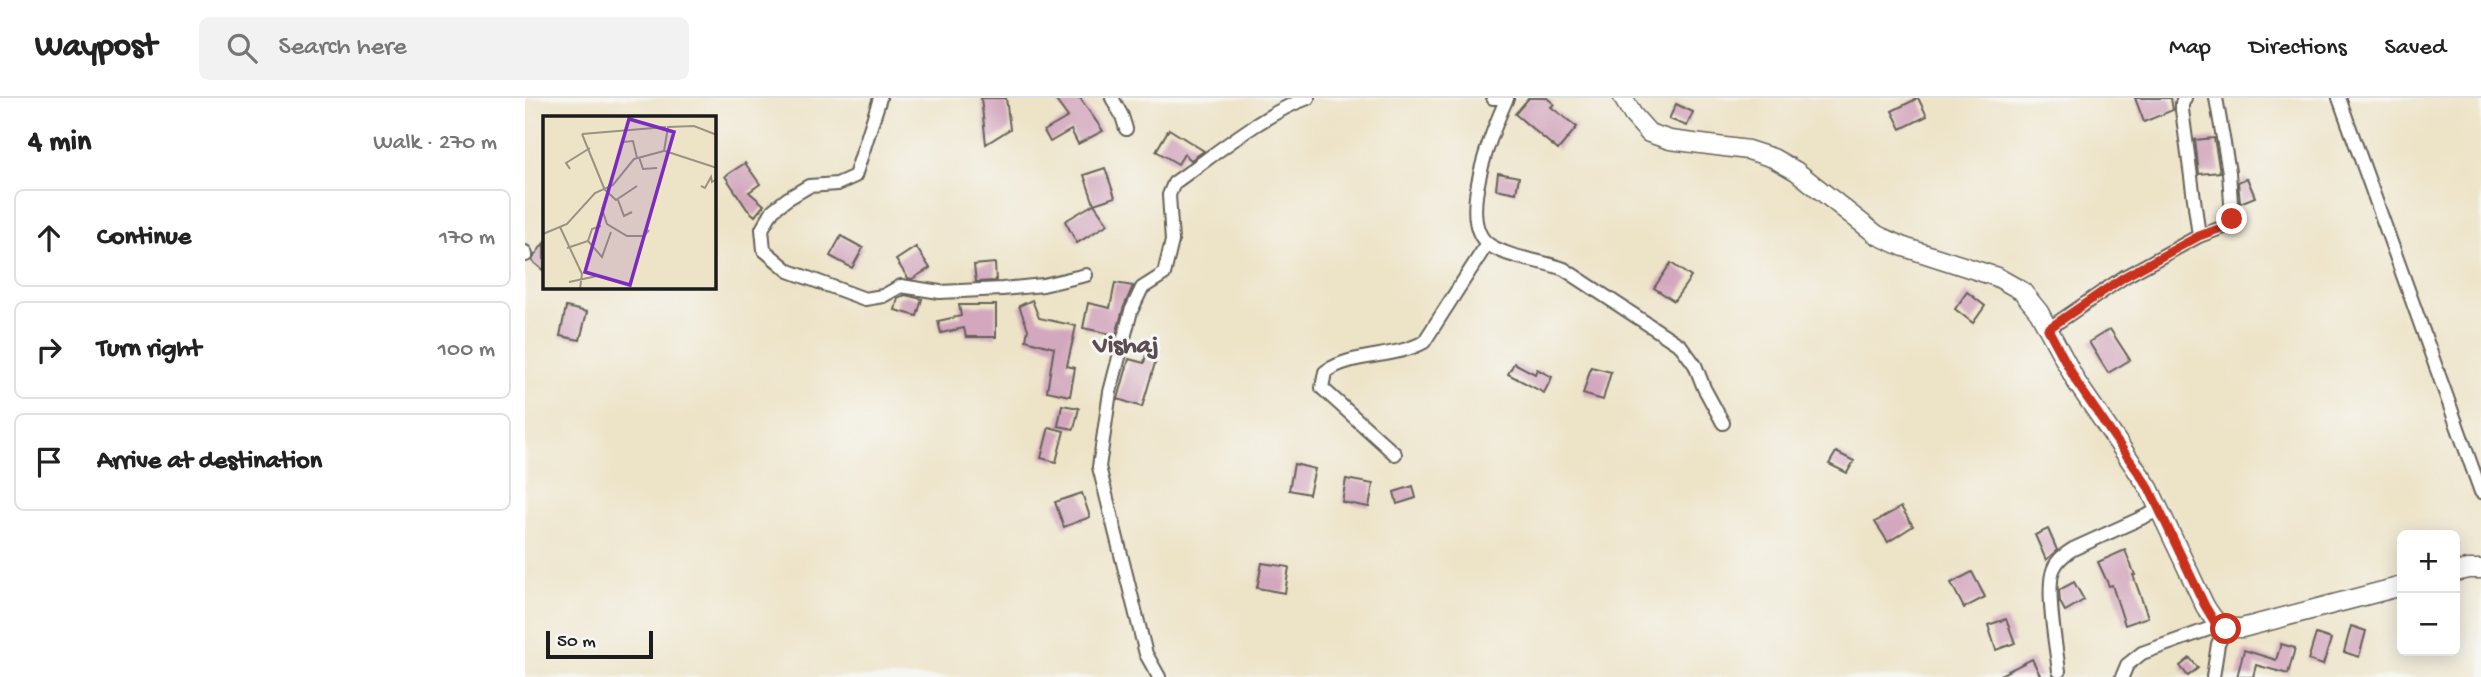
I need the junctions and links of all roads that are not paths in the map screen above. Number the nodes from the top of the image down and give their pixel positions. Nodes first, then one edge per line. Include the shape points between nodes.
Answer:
1 (880, 98) edge
2 (1112, 98) edge
3 (1308, 98) edge
4 (1493, 98) edge
5 (1507, 98) edge
6 (1623, 98) edge
7 (2185, 98) edge
8 (2215, 98) edge
9 (2339, 98) edge
10 (1126, 130) dead end
11 (2199, 236) junction
12 (1487, 244) junction
13 (1086, 275) dead end
14 (2048, 329) junction
15 (1723, 423) dead end
16 (1395, 454) dead end
17 (2481, 492) edge
18 (2159, 510) junction
19 (2481, 569) edge
20 (2460, 571) edge
21 (2397, 587) edge
22 (2223, 627) junction
23 (2059, 671) dead end
24 (1159, 677) edge
25 (2122, 677) edge
26 (2213, 677) edge

1 - 13 street via 855,176 837,184 809,186 773,210 762,229 764,250 789,271 865,299 901,286 940,292 1002,289
2 - 10 street
3 - 24 street via 1250,130 1174,183 1169,195 1172,241 1164,274 1142,288 1131,310 1110,392 1099,467 1146,654
4 - 5 street
5 - 12 street via 1485,154 1476,195 1477,226
6 - 14 main road via 1649,133 1773,158 1877,234 2022,291
7 - 11 street via 2182,110
8 - 11 street via 2229,172 2232,219 2227,226
9 - 17 street
11 - 14 street via 2124,277
12 - 15 street via 1563,269 1681,346
12 - 16 street via 1424,342 1409,350 1336,364 1325,372 1322,388
14 - 18 main road via 2077,383 2149,488
18 - 22 main road via 2205,606
18 - 23 street via 2073,548 2053,569 2050,585
19 - 20 main road
21 - 22 main road via 2242,628
22 - 25 street via 2142,653 2127,665
22 - 26 street

